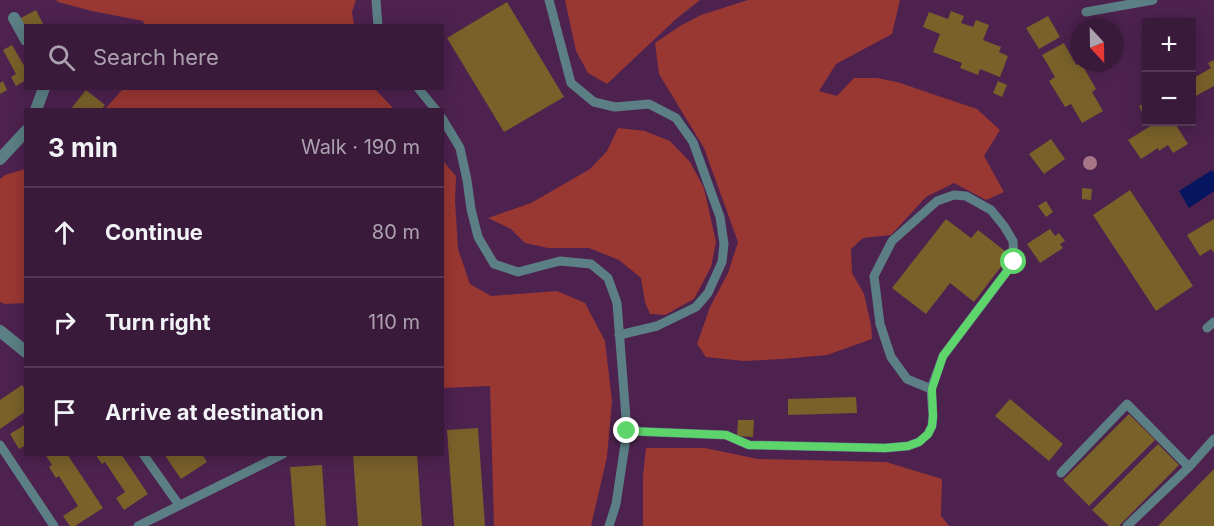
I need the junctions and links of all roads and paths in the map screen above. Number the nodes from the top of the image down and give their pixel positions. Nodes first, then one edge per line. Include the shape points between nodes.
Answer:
1 (376, 0) edge
2 (549, 0) edge
3 (1153, 0) edge
4 (1086, 12) dead end
5 (14, 18) dead end
6 (378, 24) edge
7 (24, 36) edge
8 (43, 90) edge
9 (420, 90) edge
10 (37, 108) edge
11 (434, 108) edge
12 (444, 121) edge
13 (24, 133) edge
14 (0, 159) edge
15 (0, 331) edge
16 (619, 335) junction
17 (24, 350) edge
18 (932, 389) junction
19 (627, 431) junction
20 (1214, 438) edge
21 (0, 445) edge
22 (145, 456) edge
23 (280, 456) edge
24 (1189, 467) junction
25 (1061, 473) dead end
26 (179, 506) junction
27 (54, 526) edge
28 (138, 526) edge
29 (609, 526) edge
30 (1127, 526) edge

1 - 6 lane
2 - 16 lane via 571,83 594,102 615,107 649,104 676,118 693,142 720,217 722,262 708,293 696,307 657,326
3 - 4 lane
5 - 7 street
8 - 10 street
9 - 11 lane
12 - 16 lane via 460,148 478,237 494,264 518,272 560,261 591,264 608,278 617,303
13 - 14 street
15 - 17 street
16 - 19 lane
18 - 18 lane via 907,379 891,357 880,324 874,276 892,241 937,201 954,195 966,196 991,210 1005,226 1013,241 1014,262 943,356
18 - 19 lane via 932,426 919,442 908,446 749,445 726,435
19 - 29 lane
20 - 24 lane
21 - 27 lane
22 - 26 lane
23 - 26 lane
24 - 25 lane via 1127,404
24 - 30 lane
26 - 28 lane

